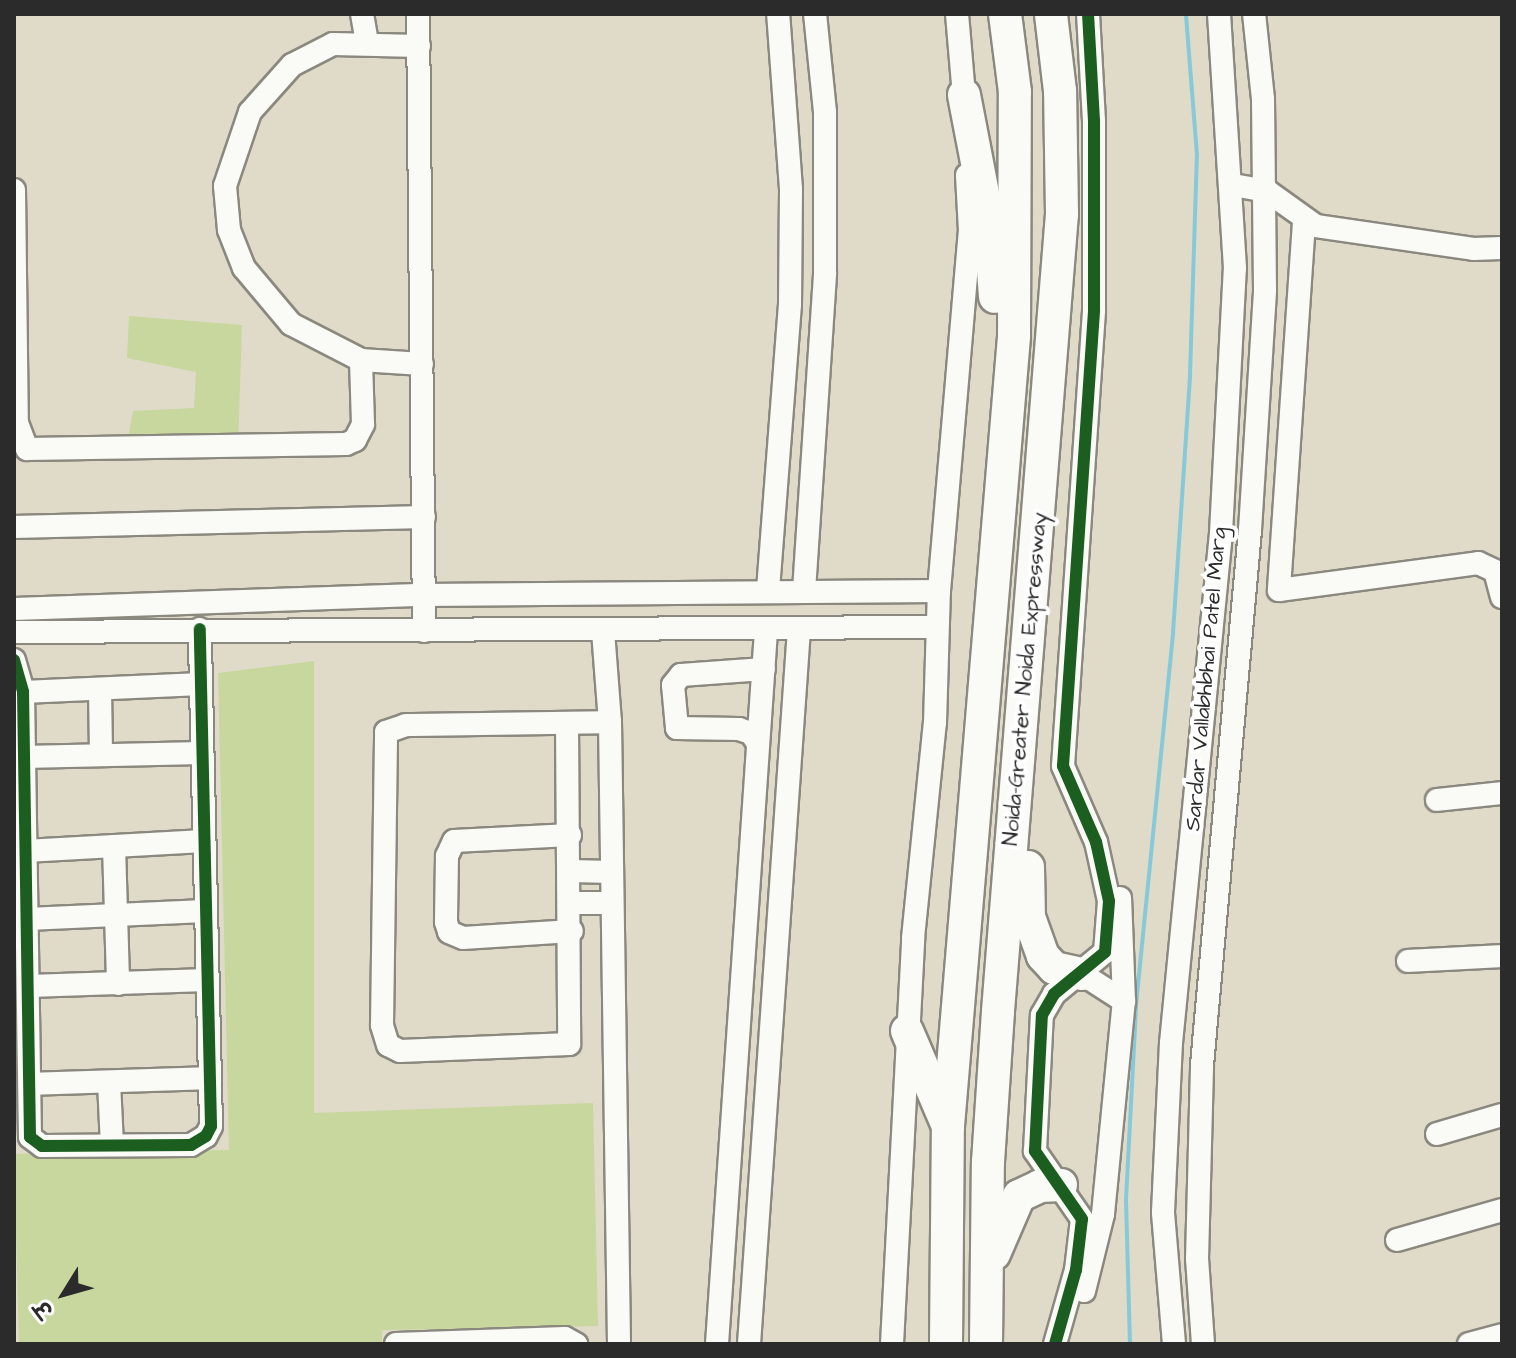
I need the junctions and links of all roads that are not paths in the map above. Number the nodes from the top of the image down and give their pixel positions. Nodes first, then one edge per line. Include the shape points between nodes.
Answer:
1 (362, 14) edge
2 (418, 14) edge
3 (778, 14) edge
4 (815, 14) edge
5 (957, 14) edge
6 (1005, 14) edge
7 (1051, 14) edge
8 (1088, 14) edge
9 (1219, 14) edge
10 (1254, 14) edge
11 (367, 42) junction
12 (419, 46) junction
13 (964, 95) junction
14 (1233, 185) junction
15 (14, 190) edge
16 (1267, 191) junction
17 (1304, 222) junction
18 (1502, 248) edge
19 (361, 360) junction
20 (422, 364) junction
21 (1006, 435) junction
22 (424, 517) junction
23 (14, 527) edge
24 (1498, 572) edge
25 (768, 590) junction
26 (804, 591) junction
27 (939, 591) junction
28 (424, 595) junction
29 (1502, 597) edge
30 (14, 609) edge
31 (937, 627) junction
32 (200, 629) junction
33 (799, 629) junction
34 (766, 630) junction
35 (424, 631) junction
36 (603, 631) junction
37 (14, 632) edge
38 (14, 660) edge
39 (764, 669) junction
40 (201, 684) junction
41 (1071, 684) junction
42 (100, 689) junction
43 (23, 692) junction
44 (610, 722) junction
45 (567, 724) junction
46 (758, 744) junction
47 (202, 753) junction
48 (101, 755) junction
49 (1019, 755) junction
50 (23, 757) junction
51 (1502, 793) edge
52 (1437, 800) dead end
53 (570, 835) junction
54 (204, 841) junction
55 (114, 846) junction
56 (25, 851) junction
57 (571, 871) junction
58 (612, 872) junction
59 (572, 903) junction
60 (612, 903) junction
61 (205, 911) junction
62 (116, 915) junction
63 (27, 919) junction
64 (572, 931) junction
65 (1502, 956) edge
66 (1408, 961) dead end
67 (1082, 974) junction
68 (207, 980) junction
69 (118, 984) junction
70 (29, 986) junction
71 (1124, 1001) junction
72 (907, 1031) junction
73 (210, 1078) junction
74 (109, 1082) junction
75 (30, 1084) junction
76 (1502, 1115) edge
77 (948, 1126) junction
78 (1437, 1134) dead end
79 (112, 1145) junction
80 (1108, 1166) junction
81 (1061, 1185) junction
82 (1502, 1210) edge
83 (1397, 1240) dead end
84 (985, 1287) junction
85 (1502, 1335) edge
86 (487, 1341) edge
87 (396, 1344) edge
88 (576, 1344) edge
89 (619, 1344) edge
90 (717, 1344) edge
91 (749, 1344) edge
92 (892, 1344) edge
93 (946, 1344) edge
94 (986, 1344) edge
95 (1055, 1344) edge
96 (1068, 1344) edge
97 (1174, 1344) edge
98 (1203, 1344) edge
99 (1469, 1344) edge

1 - 11 street
2 - 12 street
3 - 25 street via 791,189 790,305
4 - 26 street via 825,112 825,273
5 - 13 street
6 - 21 highway, Noida-Greater Noida Expressway via 1015,92 1014,336
7 - 49 highway, Noida-Greater Noida Expressway via 1062,124 1062,214
8 - 41 street via 1094,310
9 - 14 street, Sardar Vallabhbhai Patel Marg
10 - 16 street, Sardar Vallabhbhai Patel Marg
11 - 12 street
11 - 19 street via 314,50 267,88 250,112 225,186 234,243 244,268 270,304 318,341
12 - 20 street
13 - 21 highway via 990,230
13 - 27 street via 970,231
14 - 16 street
14 - 97 street, Sardar Vallabhbhai Patel Marg via 1235,268 1221,533 1170,1058 1163,1212
15 - 19 street via 17,423 27,449 346,444 355,440 363,424
16 - 17 street
16 - 98 street, Sardar Vallabhbhai Patel Marg via 1250,530 1202,1065 1197,1259
17 - 18 street via 1384,238
17 - 24 street via 1279,590 1478,563
19 - 20 street
20 - 22 street
21 - 77 highway, Noida-Greater Noida Expressway
22 - 23 street
22 - 28 street
24 - 29 street
25 - 26 street
25 - 28 street
26 - 27 street
27 - 31 street
28 - 30 street
28 - 35 street
31 - 33 street
31 - 72 street via 935,723
32 - 35 street
32 - 37 street
32 - 40 street
33 - 34 street
33 - 91 street
34 - 36 street
34 - 39 street
35 - 36 street
36 - 44 street
38 - 43 street
39 - 46 street
39 - 46 street via 681,675 673,685 677,728 739,729 751,733
40 - 42 street
40 - 47 street
41 - 67 street via 1063,766 1096,842 1109,901 1105,952
41 - 71 street via 1077,767 1116,870 1125,939
42 - 43 street
42 - 48 street
43 - 50 street
44 - 45 street
44 - 58 street
45 - 53 street
45 - 64 street via 406,725 386,732 382,1025 388,1045 400,1051 569,1044
46 - 90 street
47 - 48 street
47 - 54 street
48 - 50 street
49 - 67 highway via 1029,917 1043,956 1054,968
49 - 84 highway, Noida-Greater Noida Expressway via 992,1102
50 - 56 street
51 - 52 street
53 - 57 street
53 - 64 street via 454,841 447,856 446,922 449,932 463,938
54 - 55 street
54 - 61 street
55 - 56 street
55 - 62 street
56 - 63 street
57 - 58 street
57 - 59 street
58 - 60 street
59 - 60 street
59 - 64 street
60 - 89 street
61 - 62 street
61 - 68 street
62 - 63 street
62 - 69 street
63 - 70 street
65 - 66 street
67 - 71 street
67 - 81 street via 1054,994 1042,1015 1034,1141 1040,1165
68 - 69 street
68 - 73 street
69 - 70 street
70 - 75 street
71 - 80 street
72 - 77 highway
72 - 92 street
73 - 74 street
73 - 79 street via 211,1126 200,1141
74 - 75 street
74 - 79 street
75 - 79 street via 28,1130 34,1143
76 - 78 street
77 - 93 highway, Noida-Greater Noida Expressway
80 - 81 street via 1089,1183
80 - 96 street via 1094,1259
81 - 84 highway via 1040,1186 1019,1196 1000,1232
81 - 95 street via 1082,1219 1076,1270
82 - 83 street
84 - 94 highway, Noida-Greater Noida Expressway
85 - 99 street
86 - 87 street
86 - 88 street via 565,1338

